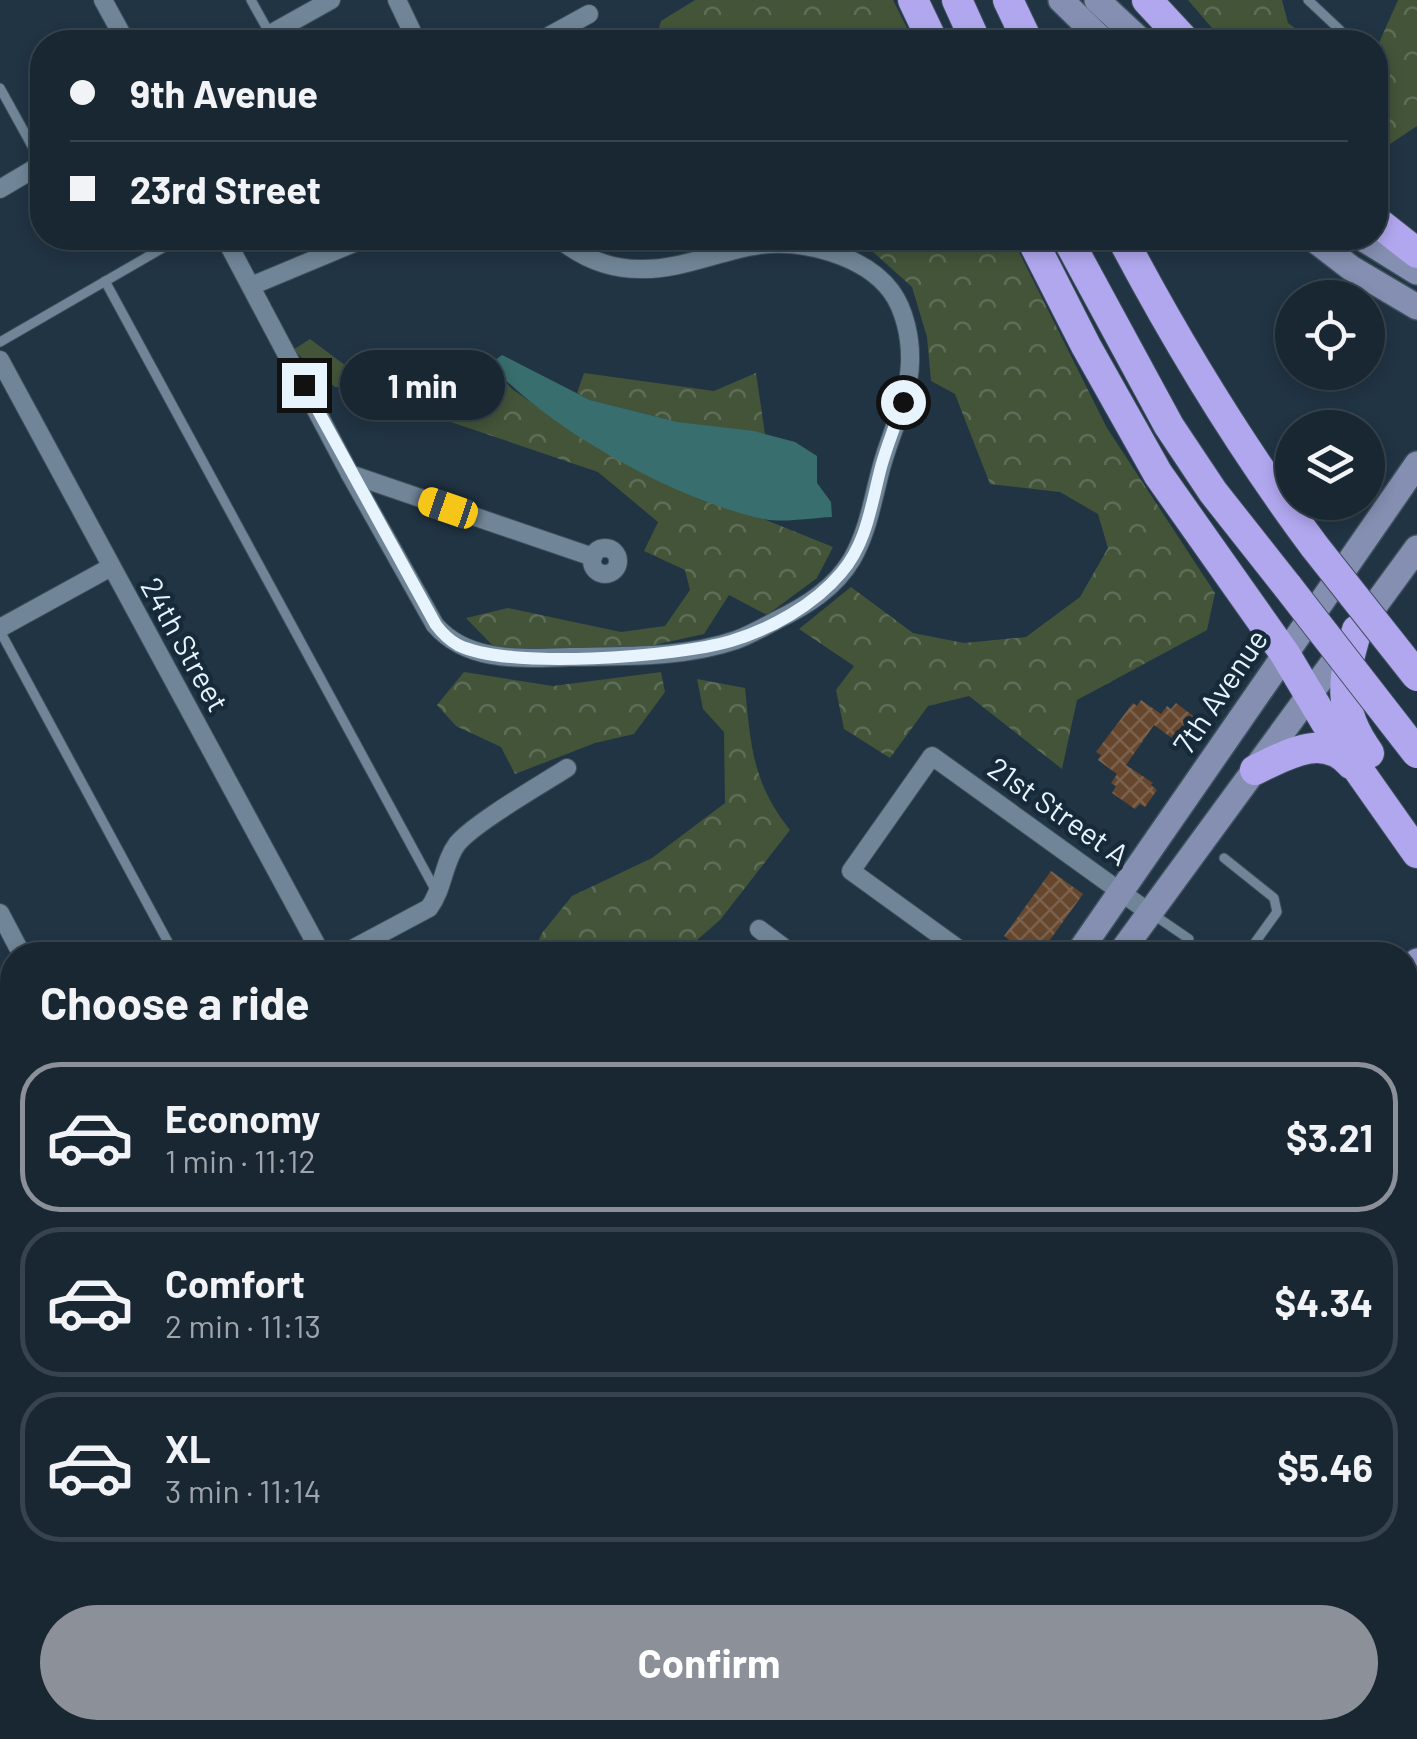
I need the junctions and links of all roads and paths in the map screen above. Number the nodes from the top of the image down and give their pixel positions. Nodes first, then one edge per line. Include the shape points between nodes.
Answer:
1 (102, 0) edge
2 (250, 0) edge
3 (331, 0) edge
4 (397, 0) edge
5 (913, 0) edge
6 (957, 0) edge
7 (1008, 0) edge
8 (1060, 0) edge
9 (1097, 0) edge
10 (1147, 0) edge
11 (1308, 0) edge
12 (589, 14) dead end
13 (119, 30) edge
14 (260, 30) edge
15 (277, 30) edge
16 (412, 30) edge
17 (560, 30) edge
18 (927, 30) edge
19 (971, 30) edge
20 (1022, 30) edge
21 (1091, 30) edge
22 (1129, 30) edge
23 (1175, 30) edge
24 (1340, 30) dead end
25 (0, 88) edge
26 (30, 142) edge
27 (30, 171) edge
28 (0, 189) edge
29 (1388, 230) edge
30 (159, 250) edge
31 (232, 250) edge
32 (337, 250) edge
33 (571, 250) edge
34 (739, 250) edge
35 (816, 250) edge
36 (1037, 250) edge
37 (1073, 250) edge
38 (1129, 250) edge
39 (1328, 250) edge
40 (1381, 250) edge
41 (1417, 252) edge
42 (1417, 272) edge
43 (105, 281) junction
44 (251, 286) junction
45 (1417, 307) edge
46 (0, 342) edge
47 (0, 360) edge
48 (1417, 464) edge
49 (350, 474) junction
50 (1417, 548) edge
51 (593, 557) dead end
52 (111, 568) junction
53 (0, 630) edge
54 (1357, 630) junction
55 (1285, 654) junction
56 (1417, 676) edge
57 (1308, 696) junction
58 (1417, 753) edge
59 (567, 768) dead end
60 (1255, 770) junction
61 (1361, 776) junction
62 (1414, 815) edge
63 (1417, 853) edge
64 (1224, 858) dead end
65 (1122, 892) junction
66 (438, 895) junction
67 (0, 913) edge
68 (1150, 913) junction
69 (765, 934) joint
70 (1188, 939) dead end
71 (15, 942) edge
72 (169, 942) edge
73 (315, 942) edge
74 (366, 942) edge
75 (763, 942) edge
76 (776, 942) edge
77 (950, 942) edge
78 (1086, 942) edge
79 (1129, 942) edge
80 (1255, 942) edge

1 - 13 street
2 - 14 lane
3 - 15 street
4 - 16 street
5 - 18 highway
6 - 19 highway
7 - 20 highway
8 - 21 main road
9 - 22 main road
10 - 23 highway
11 - 24 lane
12 - 17 street
25 - 26 lane
27 - 28 street
29 - 41 highway
30 - 43 lane
31 - 44 street
32 - 44 street
33 - 34 street via 616,268 666,267
35 - 49 street via 853,262 891,291 908,333 910,365 867,528 851,562 802,608 704,648 662,654 514,658 460,646 436,625
36 - 55 highway via 1158,474
37 - 58 highway, bridge via 1212,492
38 - 56 highway, bridge via 1258,471
39 - 45 main road
40 - 42 main road
43 - 46 lane
43 - 66 lane
44 - 49 street
47 - 52 street, 24th Street
48 - 55 main road, 7th Avenue
49 - 51 street
50 - 54 main road
52 - 53 street
52 - 73 street, 24th Street
53 - 72 lane
54 - 57 main road
54 - 62 highway via 1345,669 1347,715
55 - 57 highway
55 - 65 main road, 7th Avenue
57 - 60 main road
57 - 61 highway
59 - 66 street via 458,842
60 - 61 highway via 1296,750 1318,748 1342,753
60 - 68 main road
61 - 63 highway
64 - 80 lane via 1274,898 1277,912
65 - 68 street, 21st Street A
65 - 77 street, 21st Street A via 932,756 851,871
65 - 78 main road, 7th Avenue
66 - 74 street via 429,908
67 - 71 street
68 - 70 lane
68 - 79 main road
69 - 75 lane
69 - 76 street

